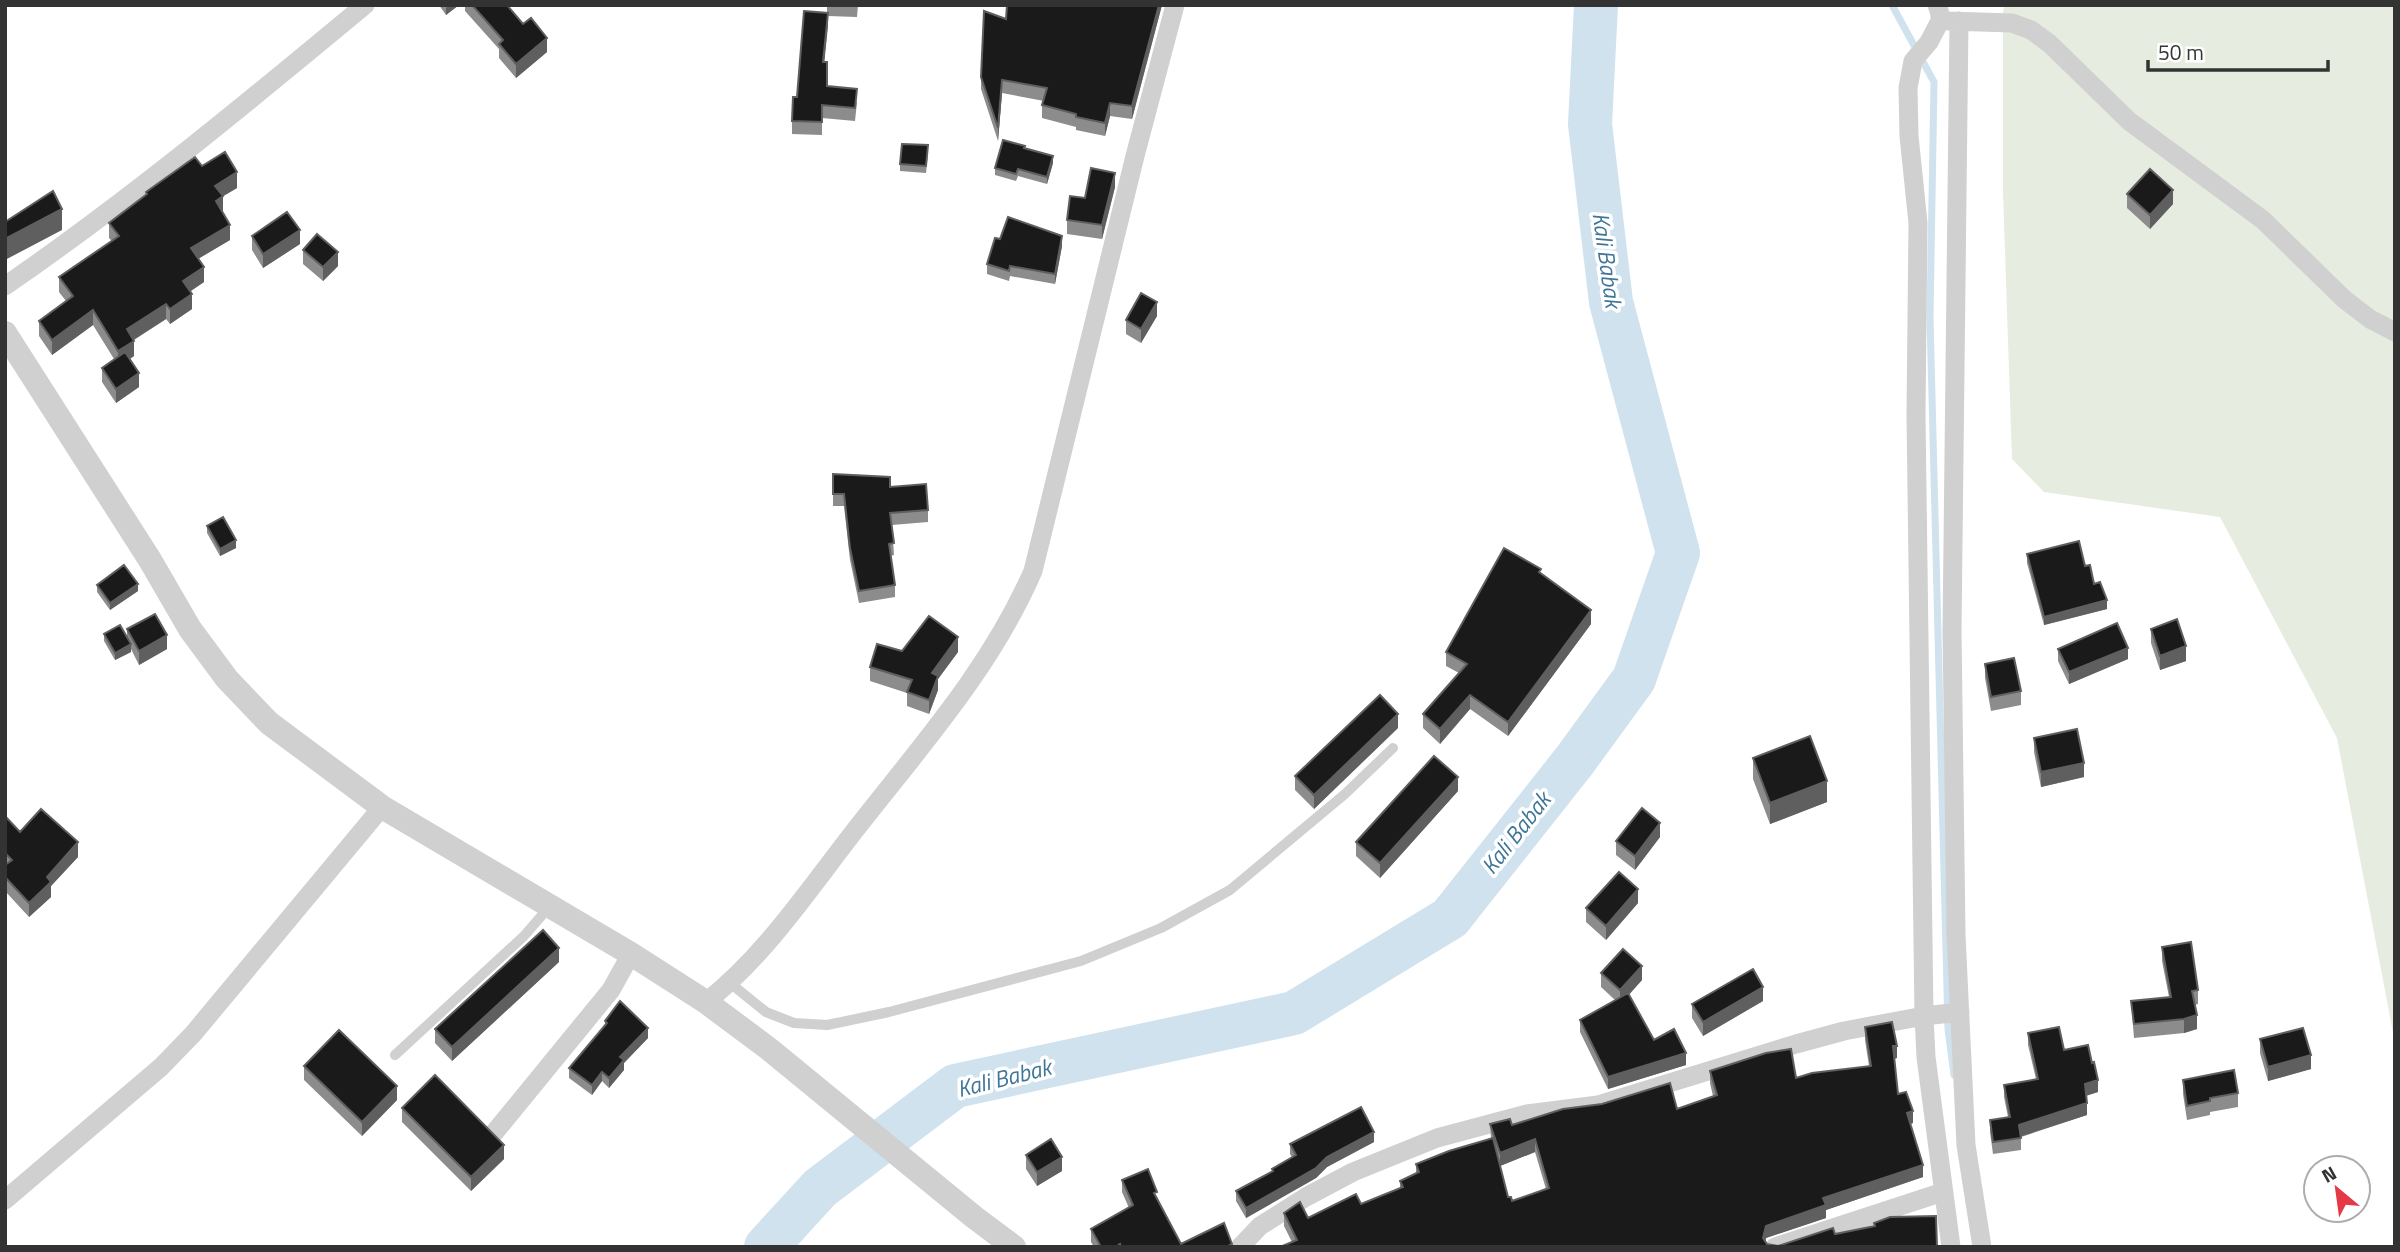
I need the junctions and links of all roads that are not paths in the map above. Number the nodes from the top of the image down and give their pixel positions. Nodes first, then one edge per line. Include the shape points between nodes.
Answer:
1 (365, 5) edge
2 (1175, 5) edge
3 (1945, 16) edge
4 (5, 286) edge
5 (2395, 332) edge
6 (5, 333) edge
7 (1935, 631) junction
8 (1393, 748) dead end
9 (382, 807) junction
10 (550, 906) junction
11 (631, 954) junction
12 (730, 983) junction
13 (706, 1002) junction
14 (1942, 1014) junction
15 (395, 1055) dead end
16 (494, 1133) edge
17 (1943, 1192) junction
18 (5, 1200) edge
19 (1802, 1242) edge
20 (1014, 1247) edge
21 (1240, 1247) edge
22 (1775, 1247) edge
23 (1951, 1247) edge
24 (1982, 1247) edge

1 - 4 street via 274,82
2 - 12 street via 1033,571 1022,596 989,656
3 - 5 street via 2012,23 2031,30 2129,121 2263,220 2344,299
3 - 7 street
3 - 7 street via 1913,61 1908,88 1918,223 1916,415
6 - 9 street via 226,679 269,723
7 - 14 street
7 - 14 street via 1955,921
8 - 12 lane via 1230,890 1161,928 1081,961 827,1024 794,1023 766,1012
9 - 10 street
9 - 18 street via 193,1034 161,1067
10 - 11 street
10 - 15 lane via 524,936
11 - 13 street
11 - 16 street via 611,990
12 - 13 street
13 - 20 street
14 - 17 street via 1926,1057
14 - 21 street via 1796,1044 1598,1105 1527,1114 1437,1138 1353,1171 1260,1226
14 - 24 street
17 - 19 street
17 - 23 street
19 - 22 street

